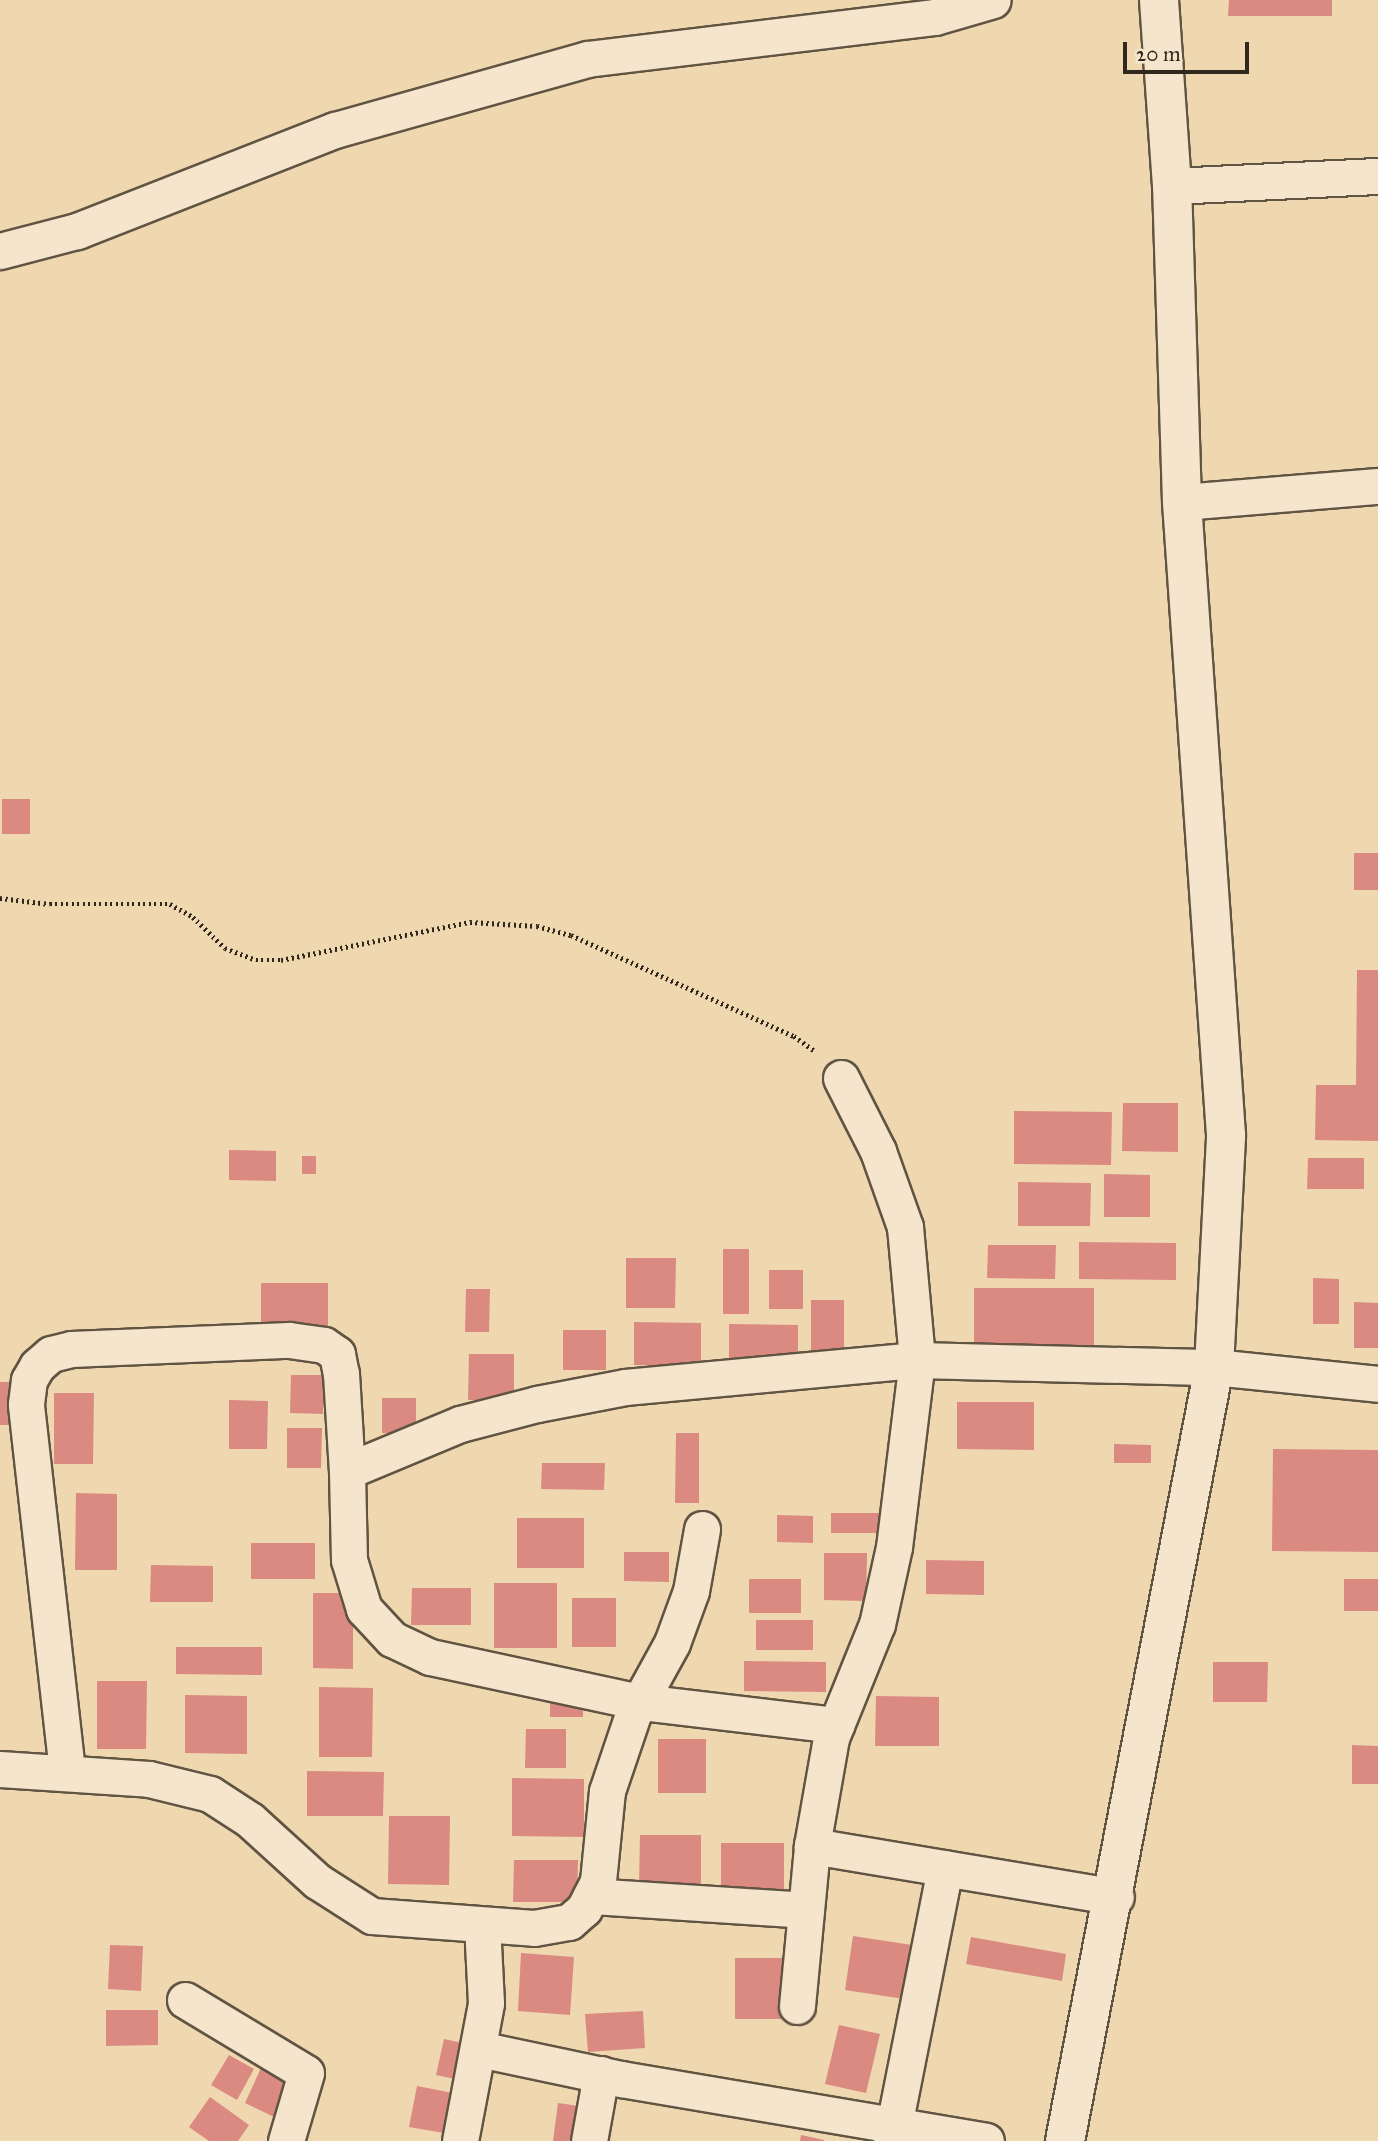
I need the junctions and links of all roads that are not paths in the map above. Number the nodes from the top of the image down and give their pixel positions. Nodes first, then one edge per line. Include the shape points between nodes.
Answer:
1 (993, 0) edge
2 (1159, 0) edge
3 (1378, 176) edge
4 (1172, 186) junction
5 (0, 251) edge
6 (1378, 486) edge
7 (1182, 502) junction
8 (841, 1078) road end
9 (918, 1360) junction
10 (1214, 1367) junction
11 (1378, 1384) edge
12 (348, 1471) junction
13 (702, 1529) dead end
14 (640, 1702) junction
15 (836, 1725) junction
16 (0, 1769) edge
17 (67, 1771) junction
18 (812, 1846) junction
19 (945, 1868) junction
20 (591, 1896) junction
21 (1116, 1897) junction
22 (806, 1910) junction
23 (482, 1925) junction
24 (185, 2000) dead end
25 (797, 2006) dead end
26 (479, 2049) junction
27 (601, 2074) junction
28 (893, 2132) edge
29 (468, 2139) edge
30 (286, 2141) edge
31 (589, 2141) edge
32 (986, 2141) edge
33 (1065, 2141) edge

1 - 5 street via 935,17 587,60 335,130 76,231
2 - 4 main road
3 - 4 street
4 - 7 main road
6 - 7 street
7 - 10 main road via 1226,1135
8 - 9 street via 878,1152 905,1227
9 - 10 street
9 - 12 street via 625,1387 537,1404 460,1424
9 - 15 street via 891,1560 877,1624
10 - 11 street
10 - 21 main road
12 - 14 street via 349,1560 363,1609 392,1639 430,1657
12 - 17 street via 341,1374 337,1354 324,1345 289,1340 71,1349 51,1354 37,1366 29,1380 26,1404
13 - 14 street via 691,1591 672,1643
14 - 15 street
14 - 20 street via 607,1791 598,1881
15 - 18 street via 821,1778
16 - 17 street
17 - 23 street via 149,1779 210,1794 250,1820 317,1881 372,1916
18 - 19 street
18 - 22 street
19 - 21 street
19 - 28 street
20 - 22 street
20 - 23 street via 569,1922 534,1928
21 - 33 main road
22 - 25 street
23 - 26 street via 486,2003
24 - 30 street via 306,2073
26 - 27 street
26 - 29 street
27 - 28 street
27 - 31 street
28 - 32 street

